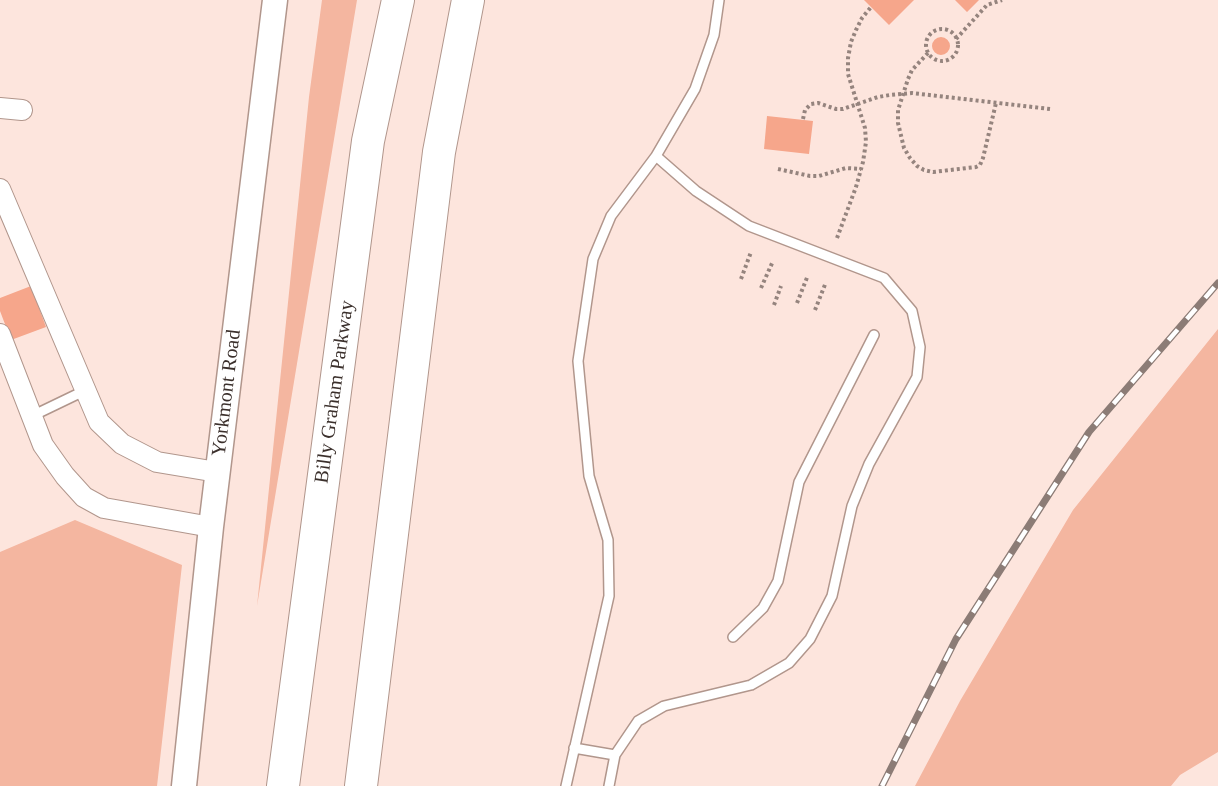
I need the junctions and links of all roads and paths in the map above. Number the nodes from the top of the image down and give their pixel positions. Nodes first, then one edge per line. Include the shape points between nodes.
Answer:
1 (275, 0) edge
2 (398, 0) edge
3 (468, 0) edge
4 (719, 0) edge
5 (1002, 0) edge
6 (871, 7) dead end
7 (956, 39) junction
8 (928, 53) junction
9 (902, 93) junction
10 (996, 103) junction
11 (857, 104) junction
12 (0, 108) edge
13 (1050, 109) dead end
14 (22, 110) dead end
15 (803, 119) dead end
16 (657, 156) junction
17 (778, 169) dead end
18 (861, 169) junction
19 (0, 189) edge
20 (837, 238) dead end
21 (752, 252) dead end
22 (773, 261) dead end
23 (808, 275) dead end
24 (741, 279) dead end
25 (826, 282) dead end
26 (782, 286) dead end
27 (761, 288) dead end
28 (797, 303) dead end
29 (774, 305) dead end
30 (815, 310) dead end
31 (0, 334) edge
32 (874, 335) dead end
33 (86, 390) junction
34 (32, 416) junction
35 (218, 472) junction
36 (211, 527) junction
37 (733, 637) dead end
38 (574, 748) junction
39 (615, 755) junction
40 (184, 786) edge
41 (283, 786) edge
42 (361, 786) edge
43 (566, 786) edge
44 (609, 786) edge

1 - 35 street, Yorkmont Road
2 - 41 highway, Billy Graham Parkway via 368,141
3 - 42 highway via 439,152
4 - 16 lane via 714,34 695,89
5 - 7 path via 987,5
6 - 11 path via 856,30 848,58
7 - 8 path via 957,49 952,58 941,62
7 - 8 path via 945,30 934,31 927,38
8 - 9 path via 912,70
9 - 10 path
9 - 10 path via 898,123 904,148 917,166 933,172 980,165
9 - 11 path
10 - 13 path
11 - 15 path via 836,109 811,104
11 - 18 path via 866,142
12 - 14 street
16 - 38 lane via 611,216 593,259 578,361 588,476 608,540 609,597
16 - 39 lane via 696,191 749,226 884,278 912,311 920,347 917,377 869,464 852,506 832,596 810,639 789,663 751,685 664,706 638,721
17 - 18 path via 810,176 846,168
18 - 20 path
19 - 33 street
21 - 24 path
22 - 27 path
23 - 28 path
25 - 30 path
26 - 29 path
31 - 34 street
32 - 37 lane via 799,482 777,581 763,609
33 - 34 lane
33 - 35 street via 99,422 122,444 157,462
34 - 36 street via 44,445 84,497 104,508
35 - 36 street, Yorkmont Road
36 - 40 street, Yorkmont Road
38 - 39 lane
38 - 43 lane
39 - 44 lane

